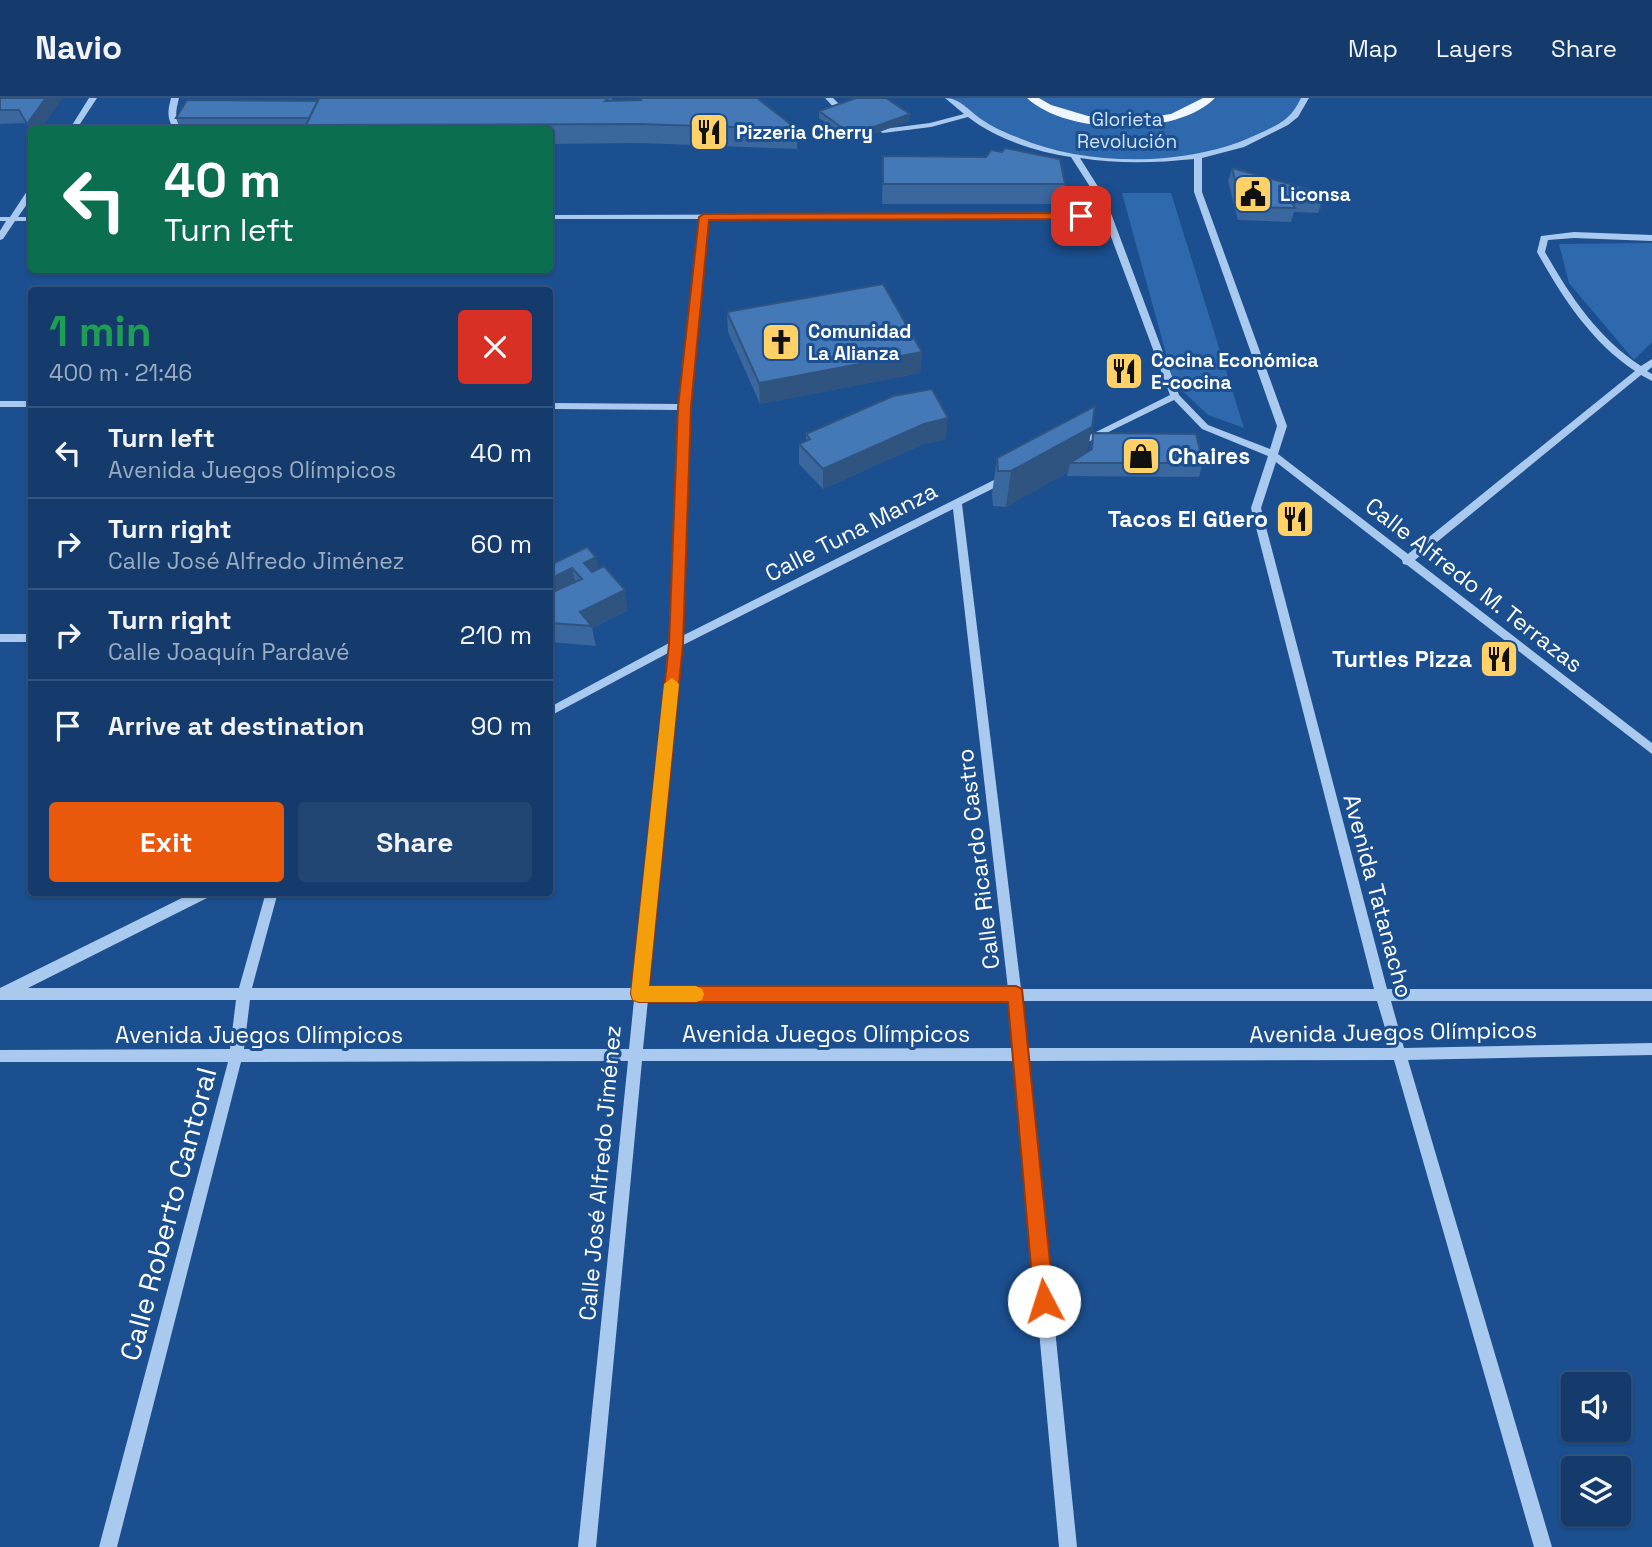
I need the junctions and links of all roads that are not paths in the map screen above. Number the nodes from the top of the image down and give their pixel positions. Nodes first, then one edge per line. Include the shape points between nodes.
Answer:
1 (93, 98) edge
2 (175, 98) edge
3 (328, 98) edge
4 (829, 98) edge
5 (949, 98) edge
6 (1019, 98) edge
7 (1210, 98) edge
8 (1304, 98) edge
9 (1034, 99) edge
10 (841, 110) edge
11 (967, 115) junction
12 (75, 126) edge
13 (176, 126) edge
14 (316, 126) edge
15 (883, 131) edge
16 (1074, 155) junction
17 (1198, 157) junction
18 (28, 196) edge
19 (1108, 216) junction
20 (704, 217) junction
21 (553, 218) edge
22 (0, 219) edge
23 (12, 219) junction
24 (28, 219) edge
25 (0, 237) edge
26 (1652, 237) edge
27 (1652, 362) edge
28 (1647, 375) edge
29 (1175, 396) junction
30 (0, 404) edge
31 (28, 404) edge
32 (553, 406) edge
33 (684, 407) junction
34 (1078, 443) edge
35 (1272, 454) junction
36 (1017, 472) edge
37 (957, 501) junction
38 (1408, 561) junction
39 (0, 638) edge
40 (28, 638) edge
41 (676, 644) junction
42 (553, 710) edge
43 (1652, 749) edge
44 (199, 896) edge
45 (271, 896) edge
46 (244, 994) junction
47 (639, 994) junction
48 (1016, 994) junction
49 (1382, 994) junction
50 (1, 995) edge
51 (1652, 995) edge
52 (1652, 1049) edge
53 (1020, 1054) junction
54 (1400, 1054) junction
55 (635, 1055) junction
56 (0, 1056) edge
57 (236, 1056) junction
58 (108, 1547) edge
59 (587, 1547) edge
60 (1068, 1547) edge
61 (1544, 1547) edge

1 - 12 street
2 - 13 street via 171,115
3 - 14 street
4 - 10 street
5 - 11 street
6 - 9 main road
7 - 9 main road via 1191,111 1130,123 1063,113
8 - 17 street via 1295,117 1256,142
11 - 15 street
11 - 16 street via 1007,137
16 - 17 street via 1129,161
16 - 19 street
17 - 35 street, Avenida Tatanacho via 1198,192 1282,426
18 - 23 street
19 - 20 street
19 - 29 street
20 - 21 street
20 - 33 street, Calle José Alfredo Jiménez
22 - 23 street
23 - 24 street
23 - 25 street
26 - 28 street via 1544,238 1541,252 1559,286 1601,341
27 - 28 street
28 - 38 street
29 - 34 street
29 - 35 street via 1205,427
30 - 31 street
32 - 33 street
33 - 41 street, Calle José Alfredo Jiménez
35 - 38 street, Calle Alfredo M. Terrazas
35 - 49 street, Avenida Tatanacho via 1256,508
36 - 37 street, Calle Tuna Manza
37 - 41 street, Calle Tuna Manza
37 - 48 street, Calle Ricardo Castro
38 - 43 street, Calle Alfredo M. Terrazas
39 - 40 street
41 - 42 street, Calle Tuna Manza
41 - 47 street, Calle José Alfredo Jiménez
44 - 50 street
45 - 46 street, Calle Roberto Cantoral
46 - 47 street, Avenida Juegos Olímpicos
46 - 50 street, Avenida Juegos Olímpicos
46 - 57 street, Calle Roberto Cantoral
47 - 48 street, Avenida Juegos Olímpicos
47 - 55 street, Calle José Alfredo Jiménez
48 - 49 street, Avenida Juegos Olímpicos
48 - 53 street, Calle Ricardo Castro
49 - 51 street, Avenida Juegos Olímpicos
49 - 54 street, Avenida Tatanacho
52 - 54 street, Avenida Juegos Olímpicos
53 - 54 street, Avenida Juegos Olímpicos
53 - 55 street, Avenida Juegos Olímpicos
53 - 60 street, Calle Ricardo Castro
54 - 61 street, Avenida Tatanacho
55 - 57 street, Avenida Juegos Olímpicos
55 - 59 street, Calle José Alfredo Jiménez
56 - 57 street, Avenida Juegos Olímpicos
57 - 58 street, Calle Roberto Cantoral

